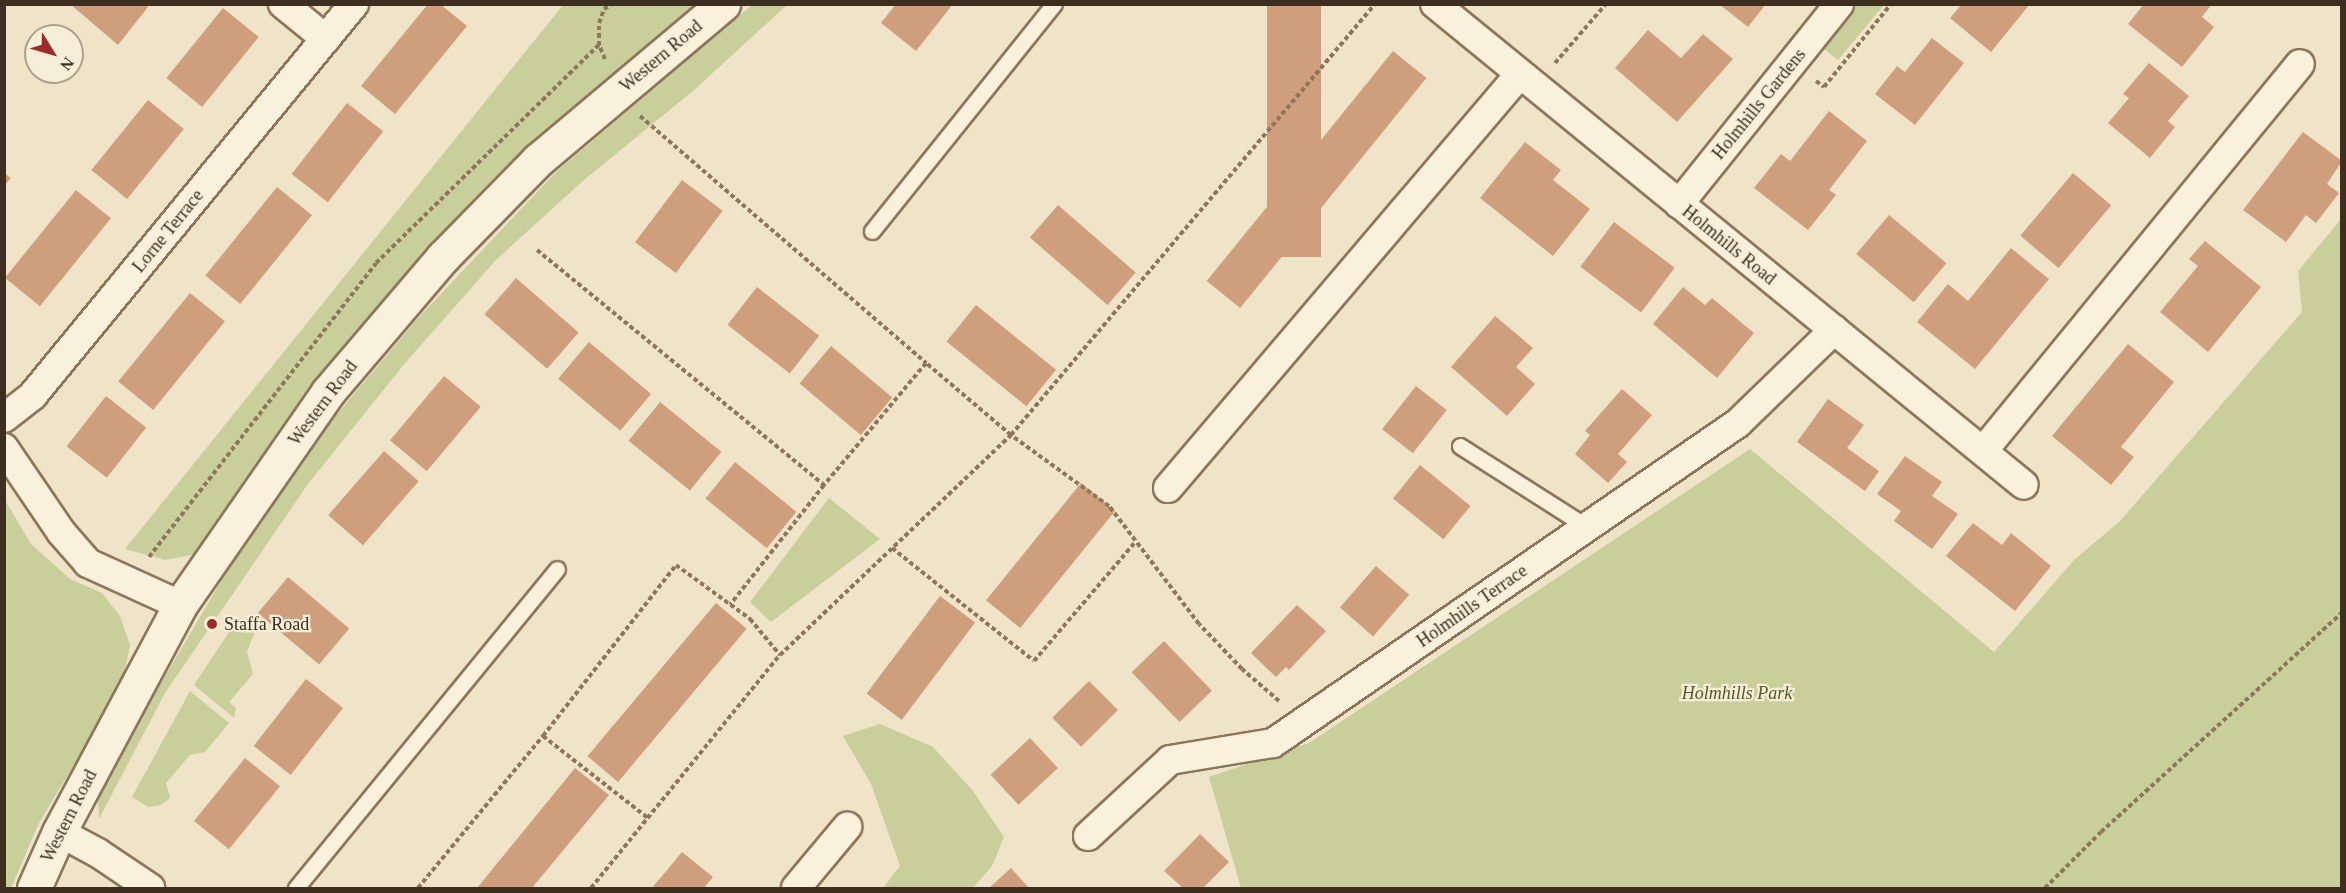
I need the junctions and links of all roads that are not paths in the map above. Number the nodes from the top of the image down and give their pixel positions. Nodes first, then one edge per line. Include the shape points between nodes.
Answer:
1 (283, 4) edge
2 (354, 4) edge
3 (723, 4) edge
4 (1054, 4) edge
5 (1435, 4) edge
6 (1839, 4) edge
7 (326, 39) junction
8 (2300, 64) dead end
9 (1528, 80) junction
10 (1679, 204) junction
11 (872, 231) dead end
12 (1834, 330) junction
13 (4, 418) edge
14 (1460, 446) dead end
15 (4, 448) edge
16 (1983, 451) junction
17 (2024, 485) dead end
18 (1168, 488) dead end
19 (1587, 527) junction
20 (556, 569) dead end
21 (180, 605) junction
22 (847, 827) dead end
23 (59, 832) junction
24 (1088, 836) dead end
25 (34, 888) edge
26 (150, 888) edge
27 (296, 888) edge
28 (796, 888) edge

1 - 7 street
2 - 7 street, Lorne Terrace
3 - 21 street, Western Road via 538,160 435,266 328,393
4 - 11 lane
5 - 9 street, Holmhills Road
6 - 10 street, Holmhills Gardens
7 - 13 street, Lorne Terrace via 33,395
8 - 16 street
9 - 10 street, Holmhills Road
9 - 18 street
10 - 12 street, Holmhills Road
12 - 16 street, Holmhills Road
12 - 19 street, Holmhills Terrace via 1738,423
14 - 19 lane
15 - 21 street via 61,532 88,563
16 - 17 street, Holmhills Road
19 - 24 street, Holmhills Terrace via 1273,743 1170,760
20 - 27 lane
21 - 23 street, Western Road
22 - 28 street
23 - 25 street, Western Road
23 - 26 street

